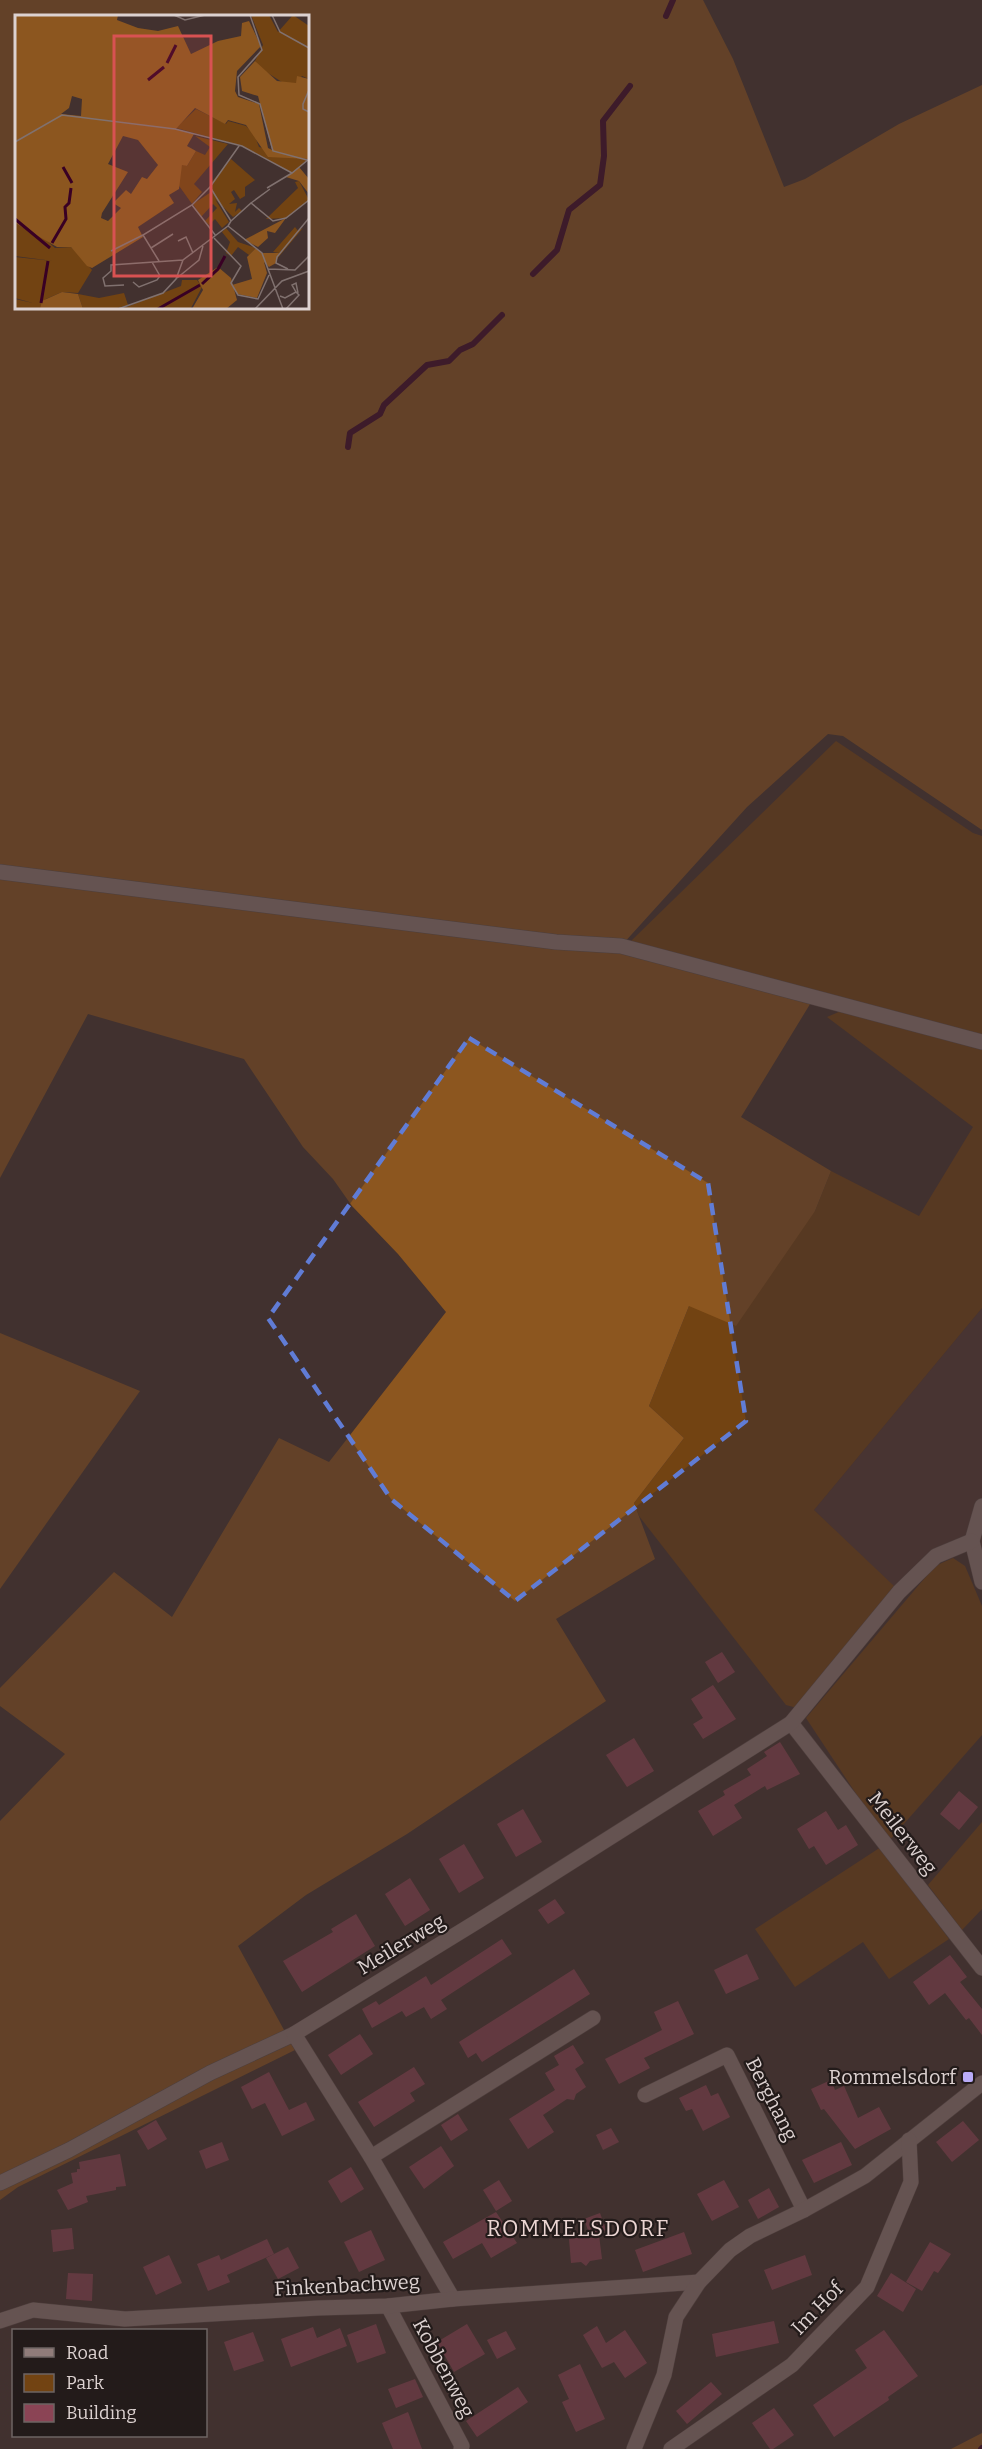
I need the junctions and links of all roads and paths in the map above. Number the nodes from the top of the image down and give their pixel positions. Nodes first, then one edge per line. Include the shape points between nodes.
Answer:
1 (0, 872) edge
2 (982, 1042) edge
3 (982, 1506) edge
4 (972, 1541) junction
5 (982, 1582) edge
6 (791, 1723) junction
7 (982, 1968) edge
8 (593, 2018) dead end
9 (294, 2034) junction
10 (982, 2083) edge
11 (645, 2095) dead end
12 (909, 2140) junction
13 (370, 2157) junction
14 (0, 2182) edge
15 (804, 2210) junction
16 (699, 2282) junction
17 (453, 2300) junction
18 (388, 2306) junction
19 (0, 2321) edge
20 (461, 2449) edge
21 (634, 2449) edge
22 (671, 2449) edge

1 - 2 street via 545,940 621,946
3 - 4 street
4 - 5 street
4 - 6 street, Meilerweg via 936,1556 899,1592
6 - 7 street, Meilerweg
6 - 9 street, Meilerweg
8 - 13 street
9 - 13 street
9 - 14 street, Meilerweg
10 - 12 street
11 - 15 street, Berghang via 727,2055
12 - 15 street via 866,2175
12 - 22 street, Im Hof via 911,2182 867,2287 792,2365
13 - 17 street
15 - 16 street via 750,2236
16 - 17 street, Finkenbachweg
16 - 21 street via 676,2317 664,2375
17 - 18 street, Finkenbachweg
18 - 19 street, Finkenbachweg via 125,2319 33,2310
18 - 20 street, Kobbenweg

